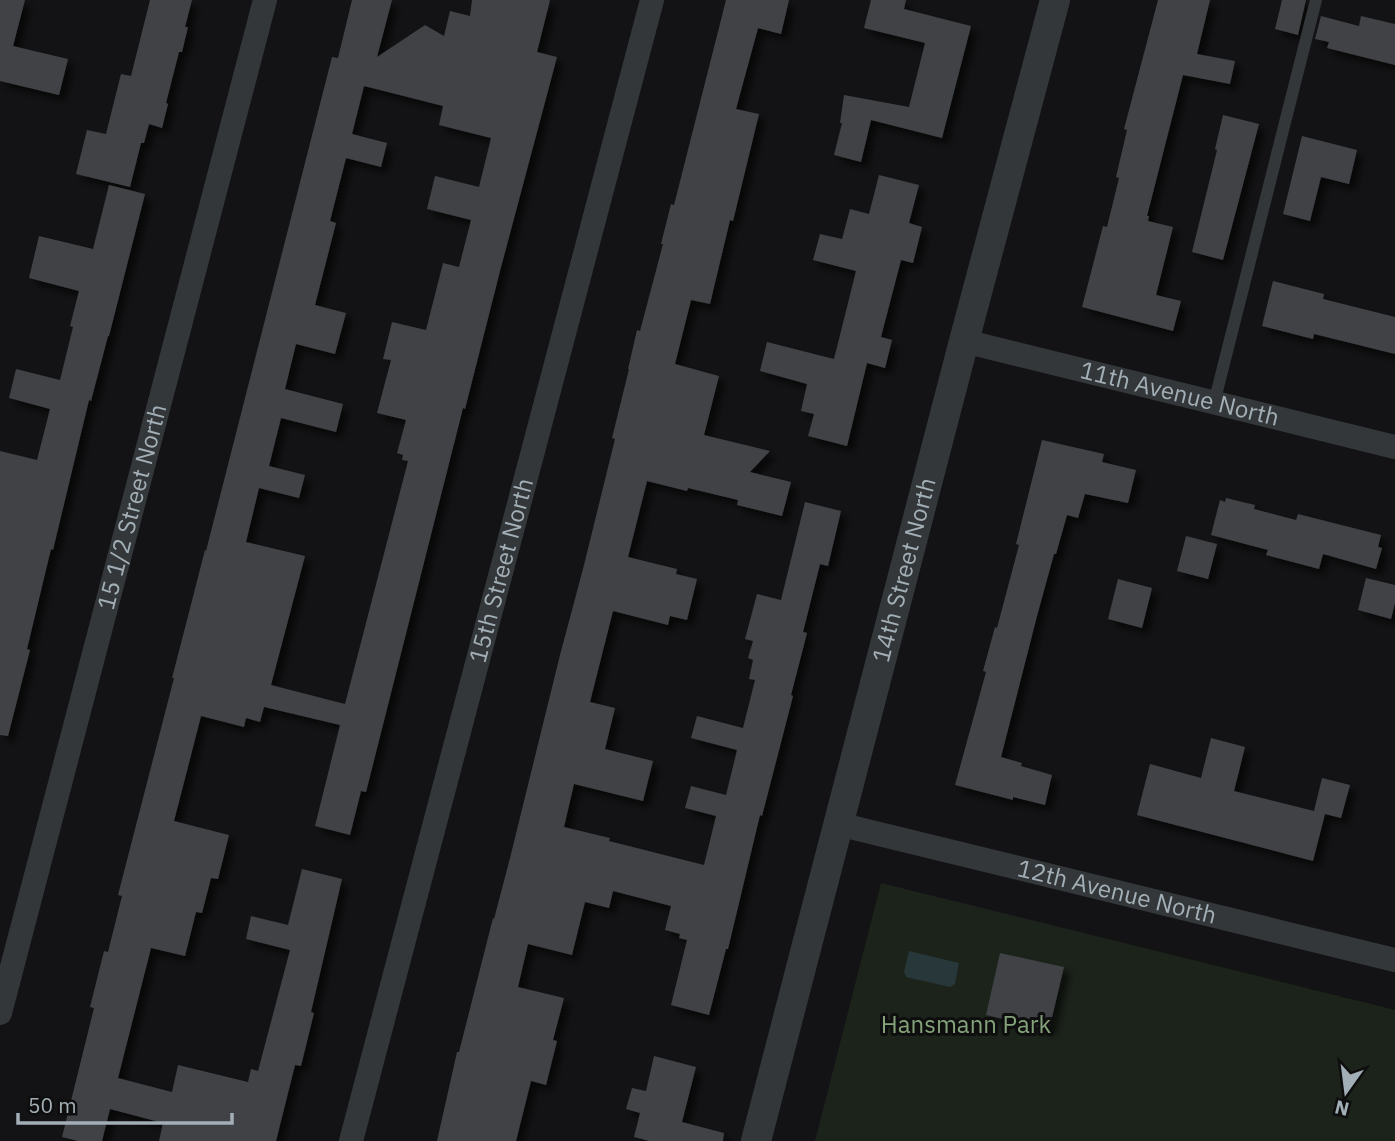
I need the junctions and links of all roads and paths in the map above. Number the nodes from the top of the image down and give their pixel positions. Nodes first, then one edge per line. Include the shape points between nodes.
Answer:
1 (265, 0) edge
2 (652, 0) edge
3 (1055, 0) edge
4 (1316, 0) edge
5 (964, 341) junction
6 (1214, 403) junction
7 (1395, 447) edge
8 (838, 824) junction
9 (1395, 960) edge
10 (0, 1013) edge
11 (351, 1141) edge
12 (756, 1141) edge

1 - 10 street, 15 1/2 Street North
2 - 11 street, 15th Street North
3 - 5 street, 14th Street North
4 - 6 lane
5 - 6 street, 11th Avenue North
5 - 8 street, 14th Street North
6 - 7 street, 11th Avenue North
8 - 9 street, 12th Avenue North
8 - 12 street, 14th Street North

